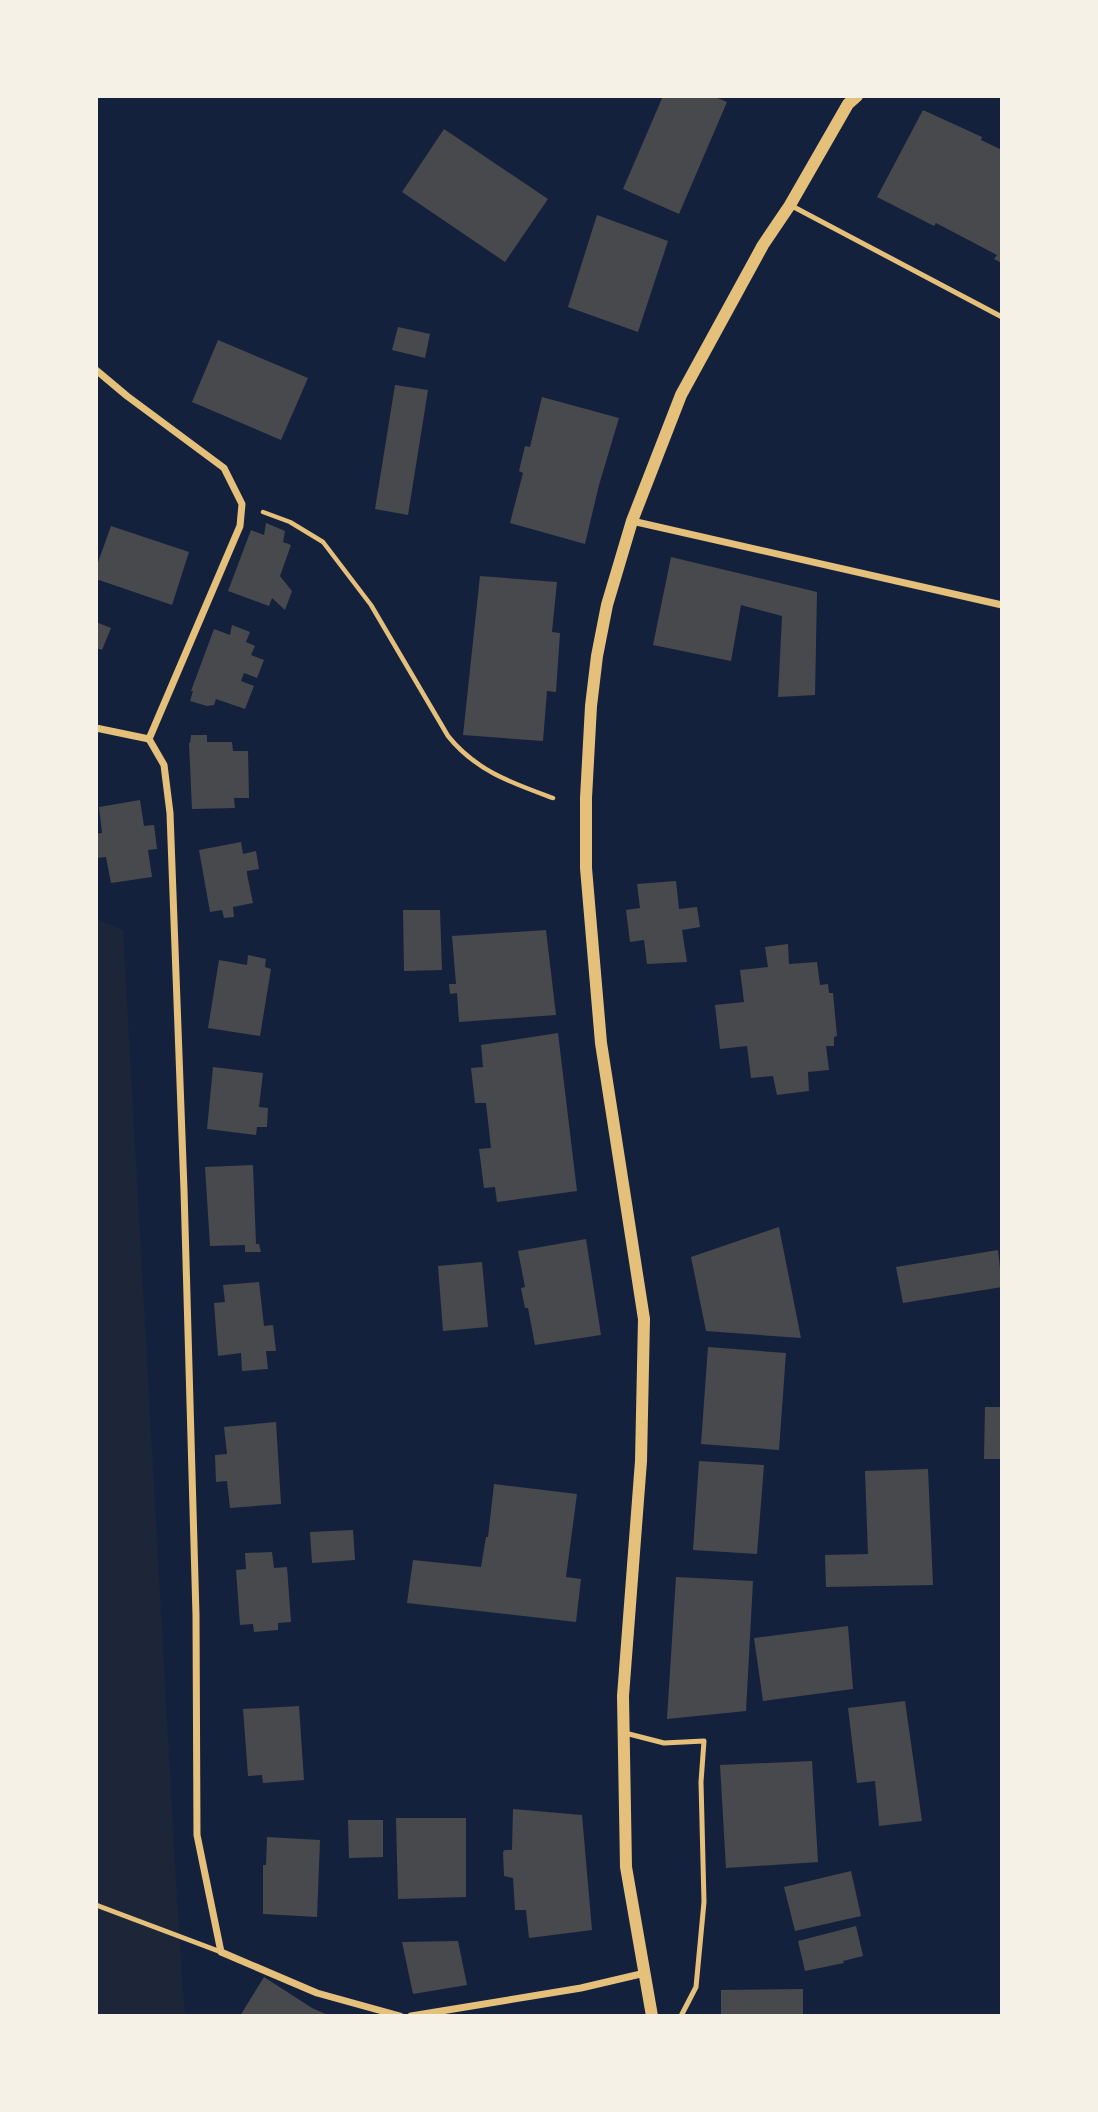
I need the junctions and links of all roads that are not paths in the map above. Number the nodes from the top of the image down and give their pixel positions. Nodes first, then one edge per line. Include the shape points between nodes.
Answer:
1 (848, 99) edge
2 (790, 205) junction
3 (1002, 317) edge
4 (96, 370) edge
5 (632, 521) junction
6 (1002, 605) edge
7 (96, 728) edge
8 (149, 739) junction
9 (622, 1732) junction
10 (96, 1905) edge
11 (221, 1952) junction
12 (645, 1973) junction
13 (400, 2016) edge
14 (411, 2016) edge
15 (652, 2016) edge
16 (681, 2016) edge

1 - 2 street
2 - 3 lane
2 - 5 street via 763,245 681,395
4 - 8 street via 224,468 242,504 240,526
5 - 6 street
5 - 9 street via 597,656 586,798 586,868 601,1043 644,1319 641,1461
7 - 8 street
8 - 11 street via 164,765 170,813 195,1588 197,1835
9 - 12 street via 626,1867
9 - 16 lane via 664,1743 704,1741 704,1902 696,1987
10 - 11 lane
11 - 13 street via 317,1993
12 - 14 street
12 - 15 street

